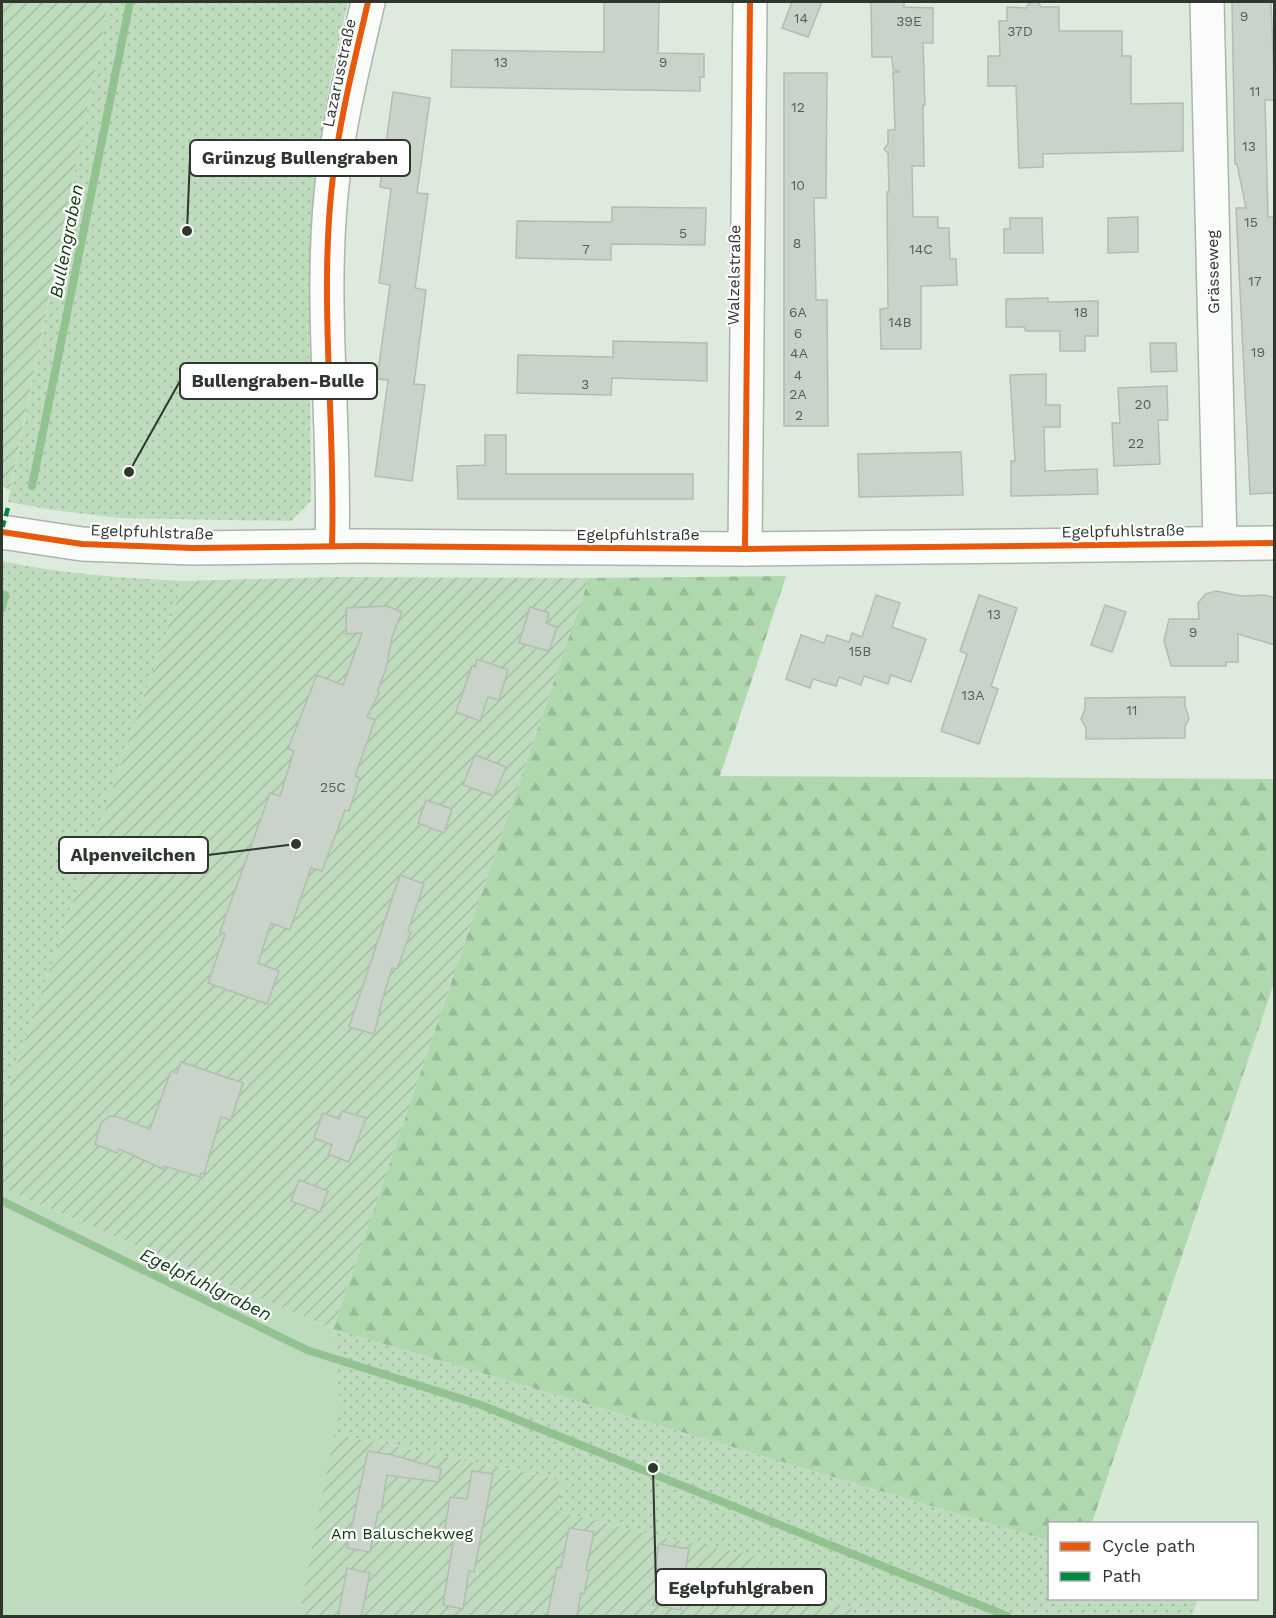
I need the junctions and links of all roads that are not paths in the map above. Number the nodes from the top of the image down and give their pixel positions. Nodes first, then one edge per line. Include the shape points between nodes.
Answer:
1 (369, 2) edge
2 (750, 2) edge
3 (1207, 2) edge
4 (2, 532) edge
5 (1220, 543) junction
6 (1275, 543) edge
7 (332, 546) junction
8 (745, 549) junction

1 - 7 street, Lazarusstraße via 333,176 327,265
2 - 8 street, Walzelstraße
3 - 5 street, Grässeweg
4 - 7 street, Egelpfuhlstraße via 82,543 193,548
5 - 6 street, Egelpfuhlstraße
5 - 8 street, Egelpfuhlstraße
7 - 8 street, Egelpfuhlstraße

